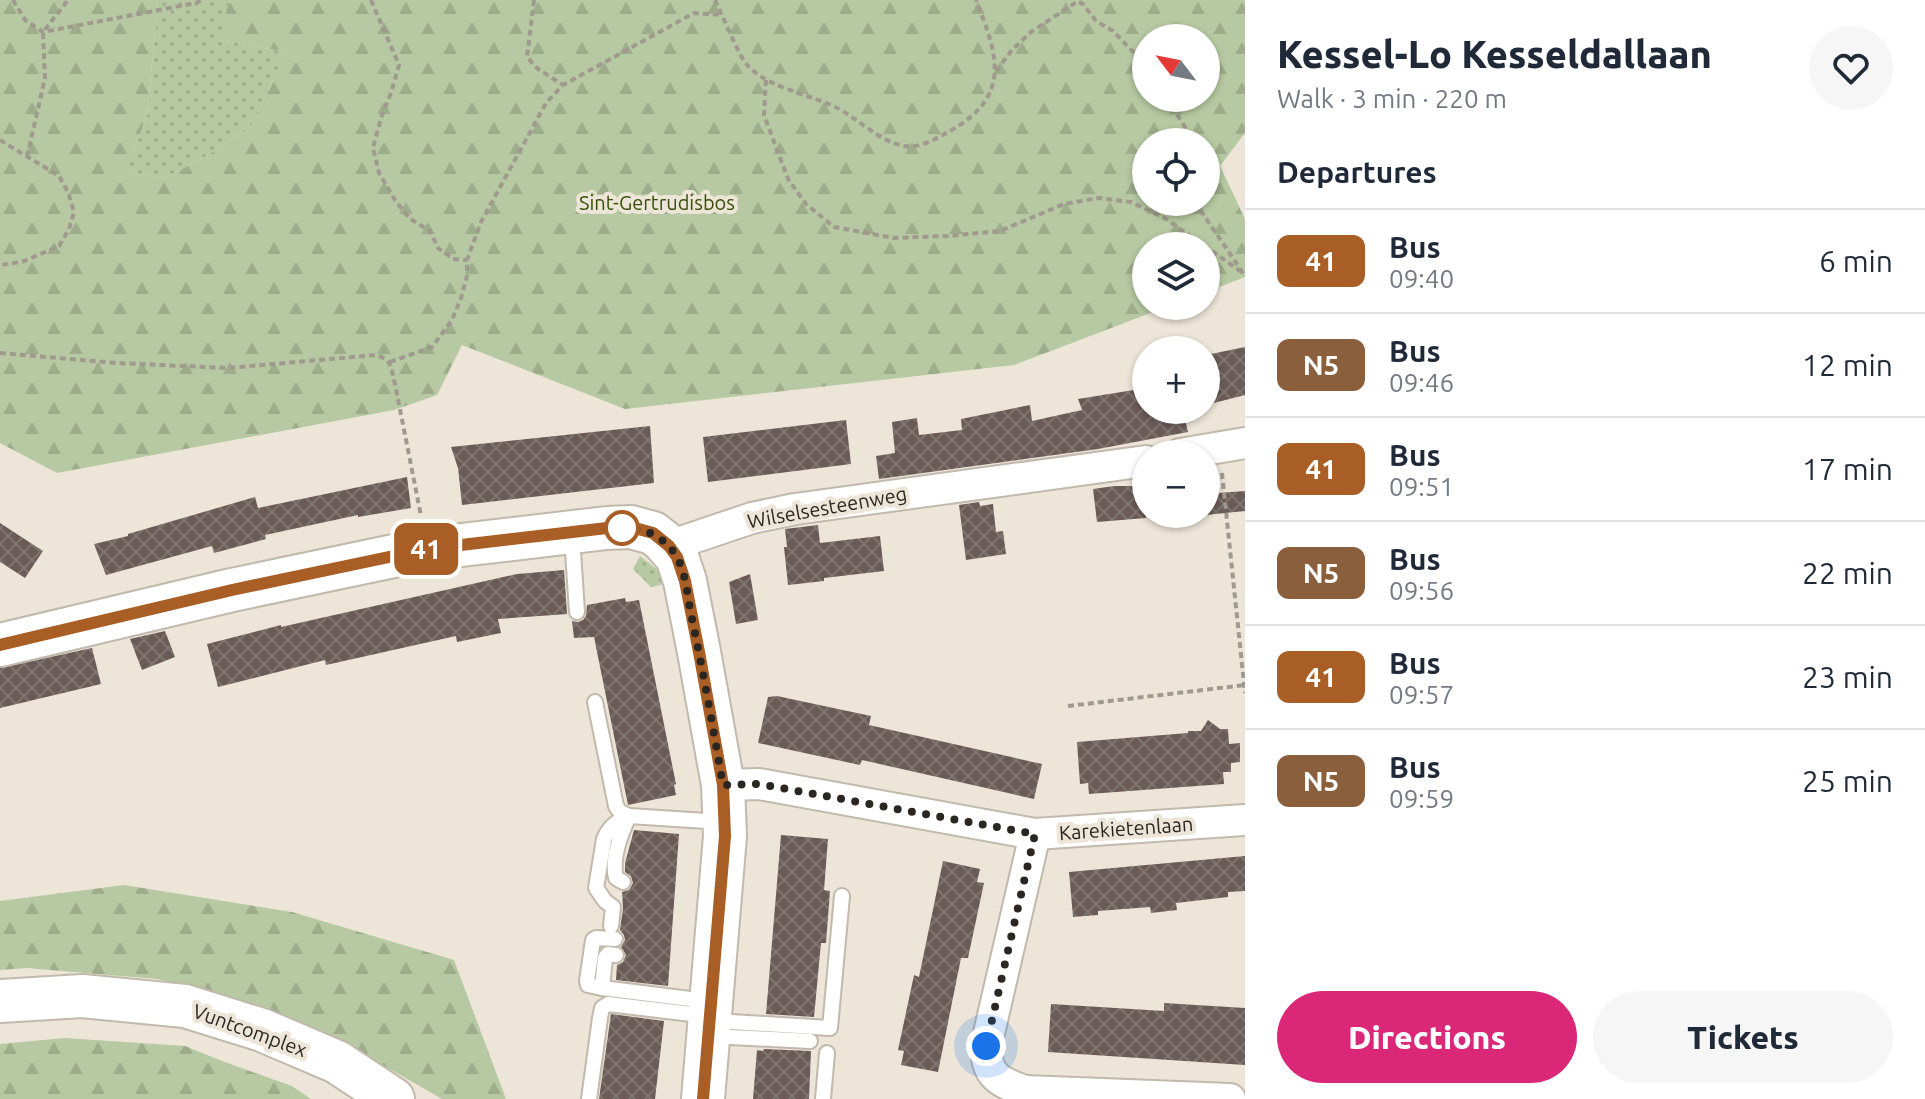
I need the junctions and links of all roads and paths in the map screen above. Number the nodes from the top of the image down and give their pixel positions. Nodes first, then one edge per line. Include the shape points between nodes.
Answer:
1 (13, 0) edge
2 (68, 0) edge
3 (371, 0) edge
4 (534, 0) edge
5 (715, 0) edge
6 (976, 0) edge
7 (197, 1) edge
8 (1078, 1) edge
9 (722, 15) junction
10 (43, 32) junction
11 (1132, 51) edge
12 (996, 71) junction
13 (766, 80) junction
14 (563, 85) junction
15 (0, 140) edge
16 (27, 157) junction
17 (1205, 216) edge
18 (467, 260) junction
19 (0, 265) edge
20 (1244, 274) edge
21 (0, 353) edge
22 (390, 362) junction
23 (1232, 445) edge
24 (1132, 463) edge
25 (572, 531) junction
26 (669, 546) junction
27 (427, 549) junction
28 (577, 612) dead end
29 (0, 645) edge
30 (1245, 685) edge
31 (1245, 693) edge
32 (595, 702) dead end
33 (1068, 706) dead end
34 (724, 803) junction
35 (629, 816) junction
36 (1245, 820) edge
37 (1035, 834) junction
38 (623, 882) dead end
39 (842, 896) dead end
40 (616, 955) dead end
41 (602, 988) junction
42 (0, 1001) edge
43 (0, 1017) edge
44 (710, 1019) junction
45 (810, 1041) dead end
46 (827, 1053) dead end
47 (1024, 1095) edge
48 (361, 1099) edge
49 (393, 1099) edge
50 (589, 1099) edge
51 (703, 1099) edge
52 (823, 1099) edge
53 (1230, 1099) edge

1 - 10 path via 25,20
2 - 10 path
3 - 18 path via 399,65 373,148 379,173 409,218 430,231 438,248 453,259
4 - 14 path via 527,57
5 - 9 path
6 - 12 path via 991,37
7 - 10 path
8 - 11 path
8 - 12 path via 1031,32
9 - 13 path via 745,63
9 - 14 path via 694,13
10 - 16 path via 45,78
12 - 13 path via 991,92 958,126 907,147 836,107
13 - 20 path via 764,115 788,179 806,204 834,227 894,238 1000,231 1064,204 1099,198 1131,202 1166,219
14 - 18 path via 546,103 495,195
15 - 16 path
16 - 19 path via 59,176 74,212 59,246
17 - 20 path
18 - 22 path via 461,298 432,347
21 - 22 path via 228,368 376,355
22 - 27 path
23 - 30 path
24 - 26 street, Wilselsesteenweg via 795,509
25 - 26 street via 631,527 653,533
25 - 27 street
25 - 28 lane
26 - 34 street via 685,581
27 - 29 street
30 - 31 path
30 - 33 path
32 - 35 lane via 616,806
34 - 35 lane via 708,822
34 - 37 street, Karekietenlaan via 759,784
34 - 44 street
35 - 38 lane via 614,871
35 - 41 lane via 607,832 596,888 613,907 613,932 593,940 587,981
36 - 37 street, Karekietenlaan
37 - 47 street via 986,1046 990,1071
39 - 44 lane via 830,1028
40 - 41 lane via 605,958
41 - 44 lane
42 - 49 street, Vuntcomplex via 82,996 185,1006 262,1030 337,1062
43 - 48 street, Vuntcomplex via 115,1014 191,1026 265,1049
44 - 45 lane
44 - 50 lane via 608,1004 600,1018
44 - 51 street
46 - 52 lane
47 - 53 street

